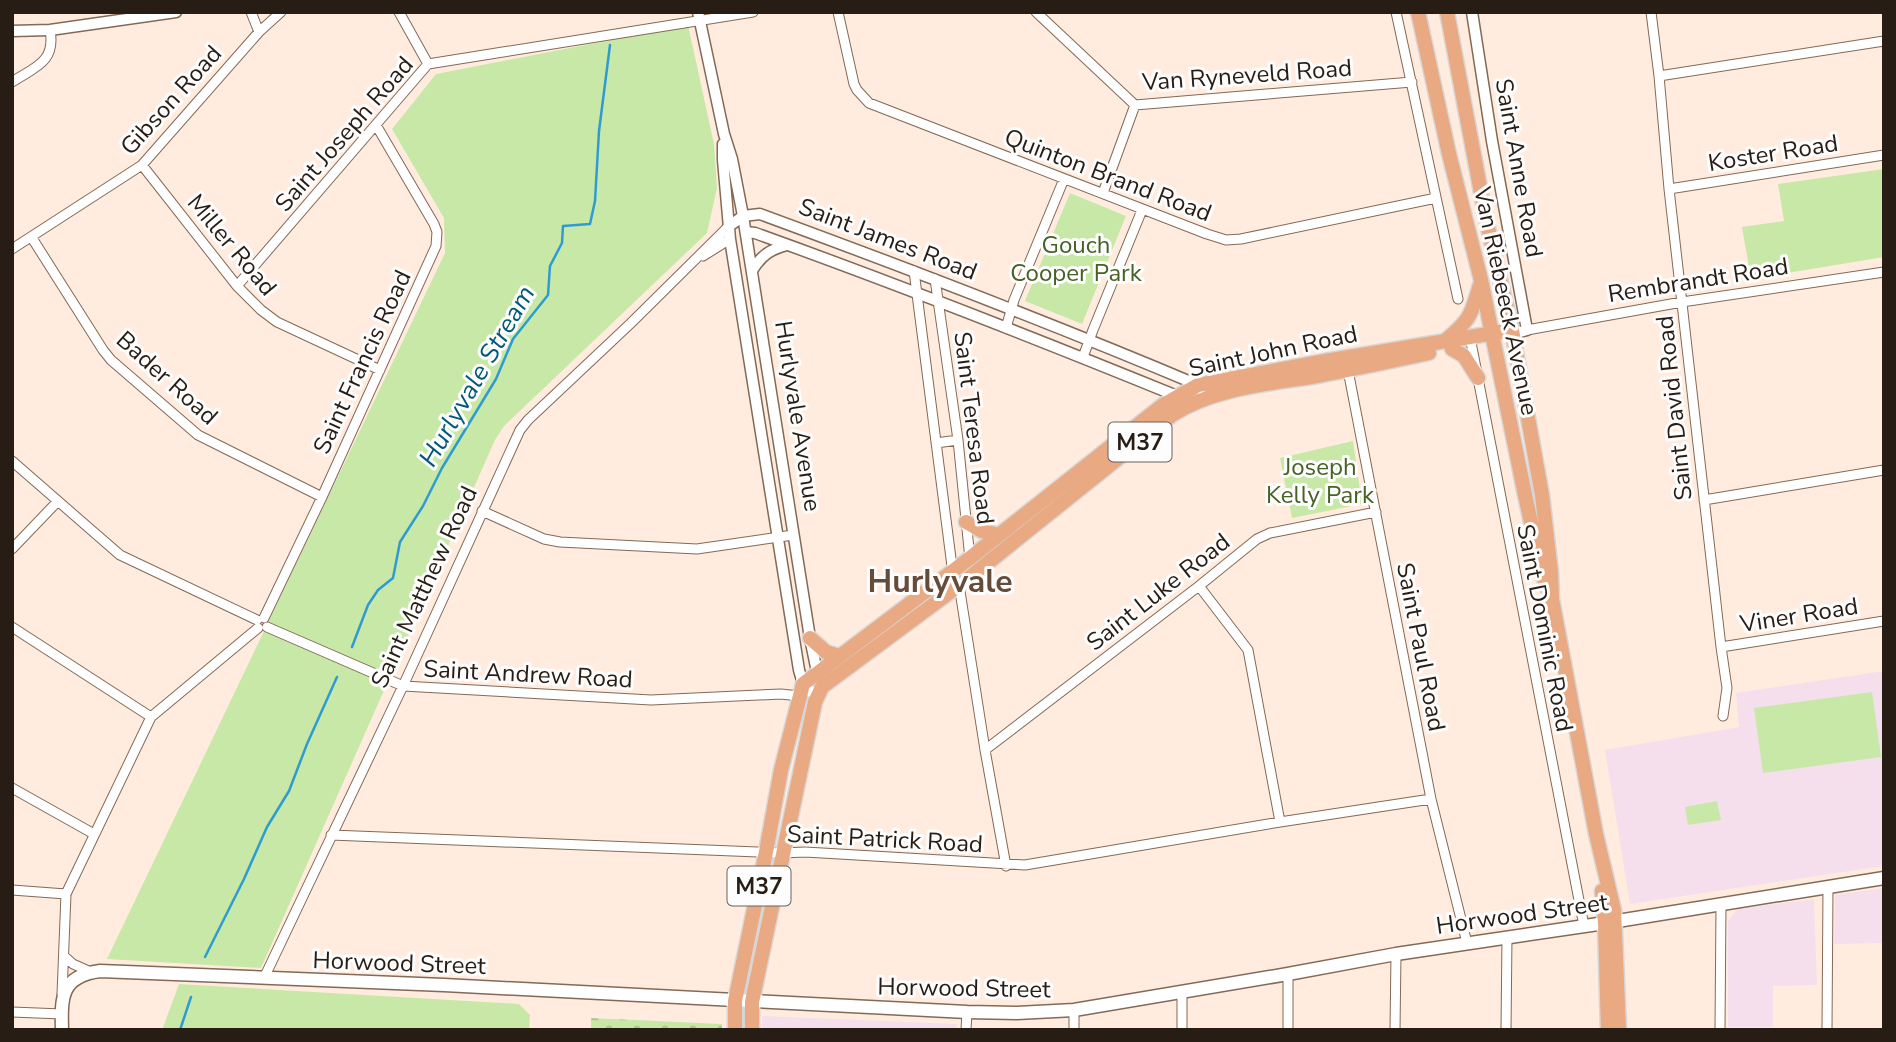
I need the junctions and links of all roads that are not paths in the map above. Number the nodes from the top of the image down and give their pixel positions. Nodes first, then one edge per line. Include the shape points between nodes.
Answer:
1 (176, 12) edge
2 (251, 12) edge
3 (281, 12) edge
4 (399, 12) edge
5 (753, 12) edge
6 (838, 12) edge
7 (1036, 12) edge
8 (1396, 12) edge
9 (1418, 12) edge
10 (1447, 12) edge
11 (1472, 12) edge
12 (1651, 12) edge
13 (699, 16) edge
14 (50, 30) junction
15 (12, 31) edge
16 (259, 32) junction
17 (1884, 41) edge
18 (428, 64) junction
19 (1659, 76) junction
20 (12, 82) edge
21 (1412, 82) junction
22 (1135, 105) junction
23 (376, 125) junction
24 (724, 134) junction
25 (1492, 141) junction
26 (1472, 144) junction
27 (1884, 155) edge
28 (142, 166) junction
29 (1064, 179) junction
30 (1669, 189) junction
31 (1103, 193) junction
32 (740, 198) junction
33 (1436, 198) junction
34 (1142, 210) junction
35 (760, 214) junction
36 (743, 216) junction
37 (728, 227) junction
38 (746, 232) junction
39 (32, 238) junction
40 (730, 239) junction
41 (787, 245) junction
42 (12, 249) edge
43 (692, 262) junction
44 (752, 269) junction
45 (914, 271) junction
46 (1884, 272) edge
47 (935, 279) junction
48 (1481, 280) junction
49 (237, 286) junction
50 (917, 293) junction
51 (1458, 299) dead end
52 (939, 302) junction
53 (1682, 302) junction
54 (1013, 309) junction
55 (1006, 327) junction
56 (1518, 332) junction
57 (1492, 338) junction
58 (1090, 340) junction
59 (1471, 341) junction
60 (1448, 345) junction
61 (1083, 358) junction
62 (1347, 364) junction
63 (380, 370) junction
64 (1478, 378) junction
65 (1202, 391) junction
66 (1182, 400) junction
67 (958, 440) junction
68 (936, 443) junction
69 (12, 461) edge
70 (1884, 470) edge
71 (322, 497) junction
72 (1704, 500) junction
73 (58, 502) junction
74 (482, 512) junction
75 (1376, 512) junction
76 (966, 522) junction
77 (793, 535) junction
78 (999, 535) junction
79 (778, 537) junction
80 (12, 549) edge
81 (970, 558) junction
82 (957, 582) junction
83 (1199, 586) junction
84 (1552, 599) junction
85 (1884, 621) edge
86 (262, 624) junction
87 (12, 627) edge
88 (810, 638) junction
89 (1721, 648) junction
90 (844, 662) junction
91 (822, 677) junction
92 (403, 686) junction
93 (801, 690) junction
94 (817, 697) junction
95 (1723, 716) dead end
96 (151, 718) junction
97 (810, 730) junction
98 (985, 750) junction
99 (12, 788) edge
100 (1431, 799) junction
101 (1280, 822) junction
102 (94, 834) junction
103 (331, 835) junction
104 (766, 852) junction
105 (783, 853) junction
106 (1006, 866) junction
107 (1884, 878) edge
108 (1828, 887) junction
109 (12, 890) edge
110 (65, 894) junction
111 (1721, 905) junction
112 (1611, 923) junction
113 (1584, 926) junction
114 (1507, 937) junction
115 (1467, 943) junction
116 (1396, 954) junction
117 (64, 956) junction
118 (91, 972) junction
119 (1288, 974) junction
120 (264, 978) junction
121 (1182, 991) junction
122 (1613, 993) junction
123 (62, 999) junction
124 (735, 1001) junction
125 (752, 1002) junction
126 (1074, 1010) junction
127 (12, 1012) edge
128 (967, 1012) junction
129 (62, 1014) junction
130 (62, 1030) edge
131 (735, 1030) edge
132 (752, 1030) edge
133 (966, 1030) edge
134 (1074, 1030) edge
135 (1182, 1030) edge
136 (1288, 1030) edge
137 (1395, 1030) edge
138 (1506, 1030) edge
139 (1608, 1030) edge
140 (1619, 1030) edge
141 (1720, 1030) edge
142 (1827, 1030) edge

1 - 14 street
2 - 16 street
3 - 16 street, Gibson Road
4 - 18 street
5 - 13 street, Saint Joseph Road
6 - 29 street, Quinton Brand Road via 854,84 869,103
7 - 22 street, Van Ryneveld Road
8 - 21 street
9 - 48 main road, Van Riebeeck Avenue
10 - 26 main road, Van Riebeeck Avenue
11 - 25 street, Saint Anne Road
12 - 19 street, Saint David Road
13 - 18 street, Saint Joseph Road
13 - 24 street, Hurlyvale Avenue
14 - 15 street
14 - 20 street via 48,57
16 - 28 street, Gibson Road
17 - 19 street
18 - 23 street, Saint Joseph Road
19 - 30 street, Saint David Road
21 - 22 street, Van Ryneveld Road
21 - 33 street
22 - 31 street
23 - 49 street, Saint Joseph Road
23 - 63 street, Saint Francis Road via 434,224 438,239
24 - 32 street, Hurlyvale Avenue
24 - 37 street, Hurlyvale Avenue
25 - 26 street
25 - 56 street, Saint Anne Road
26 - 56 main road, Van Riebeeck Avenue via 1486,219
27 - 30 street, Koster Road
28 - 39 street, Gibson Road
28 - 49 street, Miller Road
29 - 31 street, Quinton Brand Road
29 - 54 street
30 - 53 street, Saint David Road
31 - 34 street, Quinton Brand Road
32 - 35 street
32 - 36 street, Hurlyvale Avenue
33 - 34 street, Quinton Brand Road via 1226,240
33 - 51 street
34 - 58 street
35 - 36 street, Saint James Road
35 - 45 street, Saint James Road
36 - 37 street, Saint Matthew Road
36 - 38 street, Hurlyvale Avenue
37 - 40 street, Hurlyvale Avenue
37 - 43 street, Saint Matthew Road
38 - 40 street, Saint Matthew Road
38 - 41 street, Saint James Road
38 - 44 street, Hurlyvale Avenue
39 - 42 street, Gibson Road
39 - 71 street, Bader Road via 111,360 198,435
40 - 43 street, Saint Matthew Road
40 - 79 street, Hurlyvale Avenue
41 - 44 street via 767,253
41 - 50 street, Saint James Road
43 - 74 street, Saint Matthew Road via 528,420
44 - 77 street, Hurlyvale Avenue
45 - 47 street, Saint James Road
45 - 50 street, Saint Teresa Road
46 - 53 street, Rembrandt Road
47 - 52 street, Saint Teresa Road
47 - 54 street, Saint James Road
48 - 57 main road, Van Riebeeck Avenue
48 - 60 main road via 1469,318
49 - 63 street, Miller Road via 277,322
50 - 52 street, Saint James Road
50 - 68 street, Saint Teresa Road
52 - 55 street, Saint James Road
52 - 67 street, Saint Teresa Road
53 - 56 street, Rembrandt Road
53 - 72 street, Saint David Road
54 - 55 street
54 - 58 street, Saint James Road
55 - 61 street, Saint James Road
56 - 57 main road, Saint John Road / M37
56 - 84 main road, Van Riebeeck Avenue
57 - 59 main road, Saint John Road / M37
57 - 84 main road, Van Riebeeck Avenue via 1542,573
58 - 61 street
58 - 65 street, Saint James Road
59 - 60 main road, Saint John Road / M37
59 - 64 street, Saint Dominic Road
60 - 62 main road, Saint John Road / M37
60 - 64 main road via 1464,356
61 - 66 street, Saint James Road
62 - 65 main road, Saint John Road / M37
62 - 75 street, Saint Paul Road
63 - 71 street, Saint Francis Road
64 - 113 street, Saint Dominic Road
65 - 66 main road, Saint John Road / M37
66 - 78 main road, Saint John Road / M37 via 1163,405
66 - 82 main road, Saint John Road / M37 via 1172,415
67 - 68 street
67 - 76 street, Saint Teresa Road
68 - 82 street, Saint Teresa Road
69 - 73 street, Saint Andrew Road
70 - 72 street
71 - 86 street, Saint Francis Road
72 - 89 street, Saint David Road
73 - 80 street
73 - 86 street, Saint Andrew Road via 125,558
74 - 79 street via 560,542 697,549
74 - 92 street, Saint Matthew Road
75 - 83 street, Saint Luke Road via 1260,537
75 - 100 street, Saint Paul Road
76 - 78 main road
76 - 81 street, Saint Teresa Road
77 - 79 street
77 - 88 street, Hurlyvale Avenue
78 - 81 main road, Saint John Road / M37
79 - 93 street, Hurlyvale Avenue
81 - 82 main road, Saint John Road / M37
82 - 90 main road, Saint John Road / M37
82 - 98 street, Saint Teresa Road
83 - 98 street, Saint Luke Road
83 - 101 street via 1248,650
84 - 112 main road, Van Riebeeck Avenue
85 - 89 street, Viner Road
86 - 92 street, Saint Andrew Road
86 - 96 street
87 - 96 street
88 - 90 main road
88 - 91 street, Hurlyvale Avenue
89 - 95 street, Saint David Road via 1727,688
90 - 91 main road, Saint John Road / M37
90 - 97 main road
91 - 93 main road, Saint John Road / M37
91 - 94 main road, M37
92 - 93 street, Saint Andrew Road via 651,699
92 - 103 street, Saint Matthew Road
93 - 94 street
93 - 104 main road, Hurlyvale Avenue / M37
94 - 97 main road, M37
96 - 102 street
97 - 105 main road, M37
98 - 106 street, Saint Teresa Road
99 - 102 street
100 - 101 street, Saint Patrick Road
100 - 115 street, Saint Paul Road
101 - 106 street, Saint Patrick Road
102 - 110 street
103 - 104 street, Saint Patrick Road
103 - 120 street, Saint Matthew Road
104 - 105 street, Saint Patrick Road
104 - 124 main road, Hurlyvale Avenue / M37
105 - 106 street, Saint Patrick Road
105 - 125 main road, M37
107 - 108 main road, Horwood Street
108 - 111 main road, Horwood Street
108 - 142 street
109 - 110 street
110 - 117 street
111 - 112 main road, Horwood Street
111 - 141 street
112 - 113 main road, Horwood Street
112 - 122 main road, Van Riebeeck Avenue
113 - 114 main road, Horwood Street
114 - 115 main road, Horwood Street
114 - 138 street
115 - 116 main road, Horwood Street
116 - 119 main road, Horwood Street
116 - 137 street
117 - 118 street
117 - 123 street
118 - 120 main road, Horwood Street
118 - 123 main road via 73,981
119 - 121 main road, Horwood Street
119 - 136 street
120 - 124 main road, Horwood Street
121 - 126 main road, Horwood Street
121 - 135 street
122 - 139 main road, Van Riebeeck Avenue
122 - 140 main road, Van Riebeeck Avenue
123 - 129 main road
124 - 125 main road, Horwood Street
124 - 131 main road, M37
125 - 128 main road, Horwood Street
125 - 132 main road, M37
126 - 128 main road, Horwood Street
126 - 134 street
127 - 129 street
128 - 133 street
129 - 130 main road

